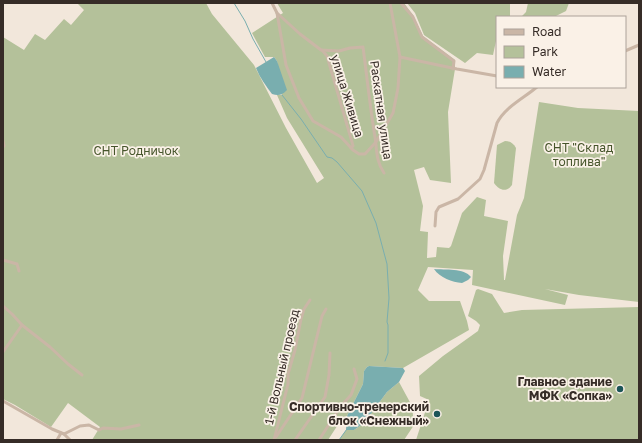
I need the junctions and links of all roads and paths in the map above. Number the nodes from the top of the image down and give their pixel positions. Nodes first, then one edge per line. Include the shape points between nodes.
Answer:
1 (272, 3) edge
2 (390, 3) edge
3 (401, 3) edge
4 (277, 13) junction
5 (639, 45) edge
6 (321, 50) junction
7 (626, 51) edge
8 (400, 57) junction
9 (453, 69) junction
10 (496, 76) edge
11 (536, 88) edge
12 (3, 141) edge
13 (376, 142) junction
14 (3, 147) edge
15 (351, 148) junction
16 (384, 173) dead end
17 (435, 226) dead end
18 (3, 260) edge
19 (19, 271) dead end
20 (310, 300) dead end
21 (3, 306) edge
22 (326, 309) dead end
23 (22, 325) junction
24 (3, 352) edge
25 (330, 353) dead end
26 (354, 370) dead end
27 (82, 375) dead end
28 (3, 401) edge
29 (139, 426) dead end
30 (62, 434) junction
31 (57, 440) edge
32 (70, 440) edge
33 (274, 440) edge
34 (295, 440) edge
35 (319, 440) edge

1 - 4 street
2 - 8 street
3 - 9 street via 413,17 422,37 454,61
4 - 6 street
4 - 15 street via 286,65 299,98 313,121 341,137
5 - 7 street
6 - 13 street, Раскатная улица via 339,51 363,47
6 - 15 street, улица Живица via 327,56 352,142
8 - 9 street
8 - 13 street via 393,113
9 - 10 street
11 - 17 street via 500,116 480,179 458,199 439,207
12 - 14 street
13 - 15 street via 365,154 359,154
13 - 16 street, Раскатная улица via 378,161
18 - 19 street via 17,264
20 - 33 street, 1-й Вольный проезд via 304,309
21 - 23 street
22 - 33 street via 322,316 302,398
23 - 24 street
23 - 27 street
25 - 34 street via 325,397
26 - 35 street via 357,379 351,395
28 - 30 street
29 - 30 street via 99,430 89,425
30 - 31 street
30 - 32 street

